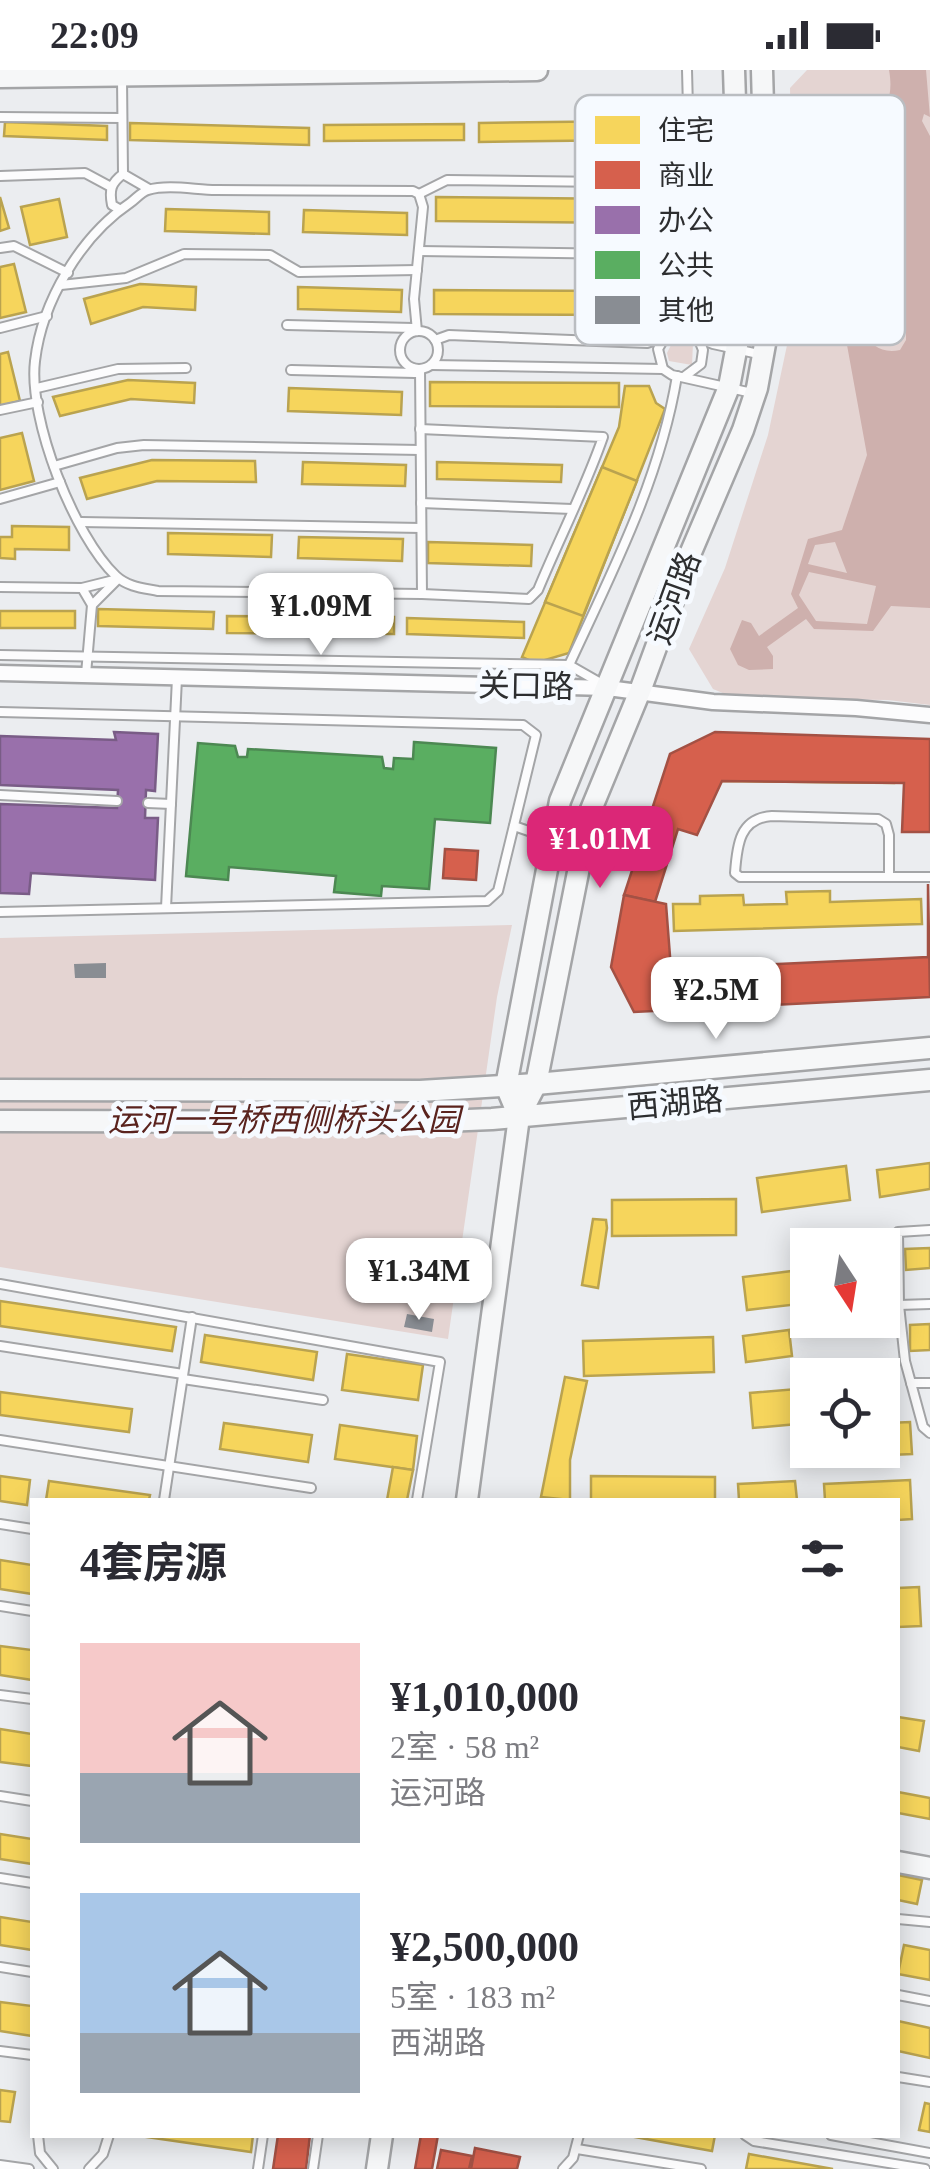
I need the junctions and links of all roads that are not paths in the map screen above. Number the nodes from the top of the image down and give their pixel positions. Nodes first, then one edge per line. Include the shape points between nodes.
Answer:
1 (537, 70) edge
2 (687, 70) edge
3 (734, 70) edge
4 (762, 70) edge
5 (439, 71) edge
6 (122, 76) junction
7 (0, 77) edge
8 (688, 95) edge
9 (735, 95) edge
10 (763, 95) edge
11 (0, 117) edge
12 (122, 118) junction
13 (123, 174) junction
14 (0, 176) edge
15 (575, 182) edge
16 (112, 187) junction
17 (150, 189) junction
18 (419, 194) junction
19 (119, 210) junction
20 (0, 248) edge
21 (419, 252) junction
22 (575, 254) edge
23 (417, 270) junction
24 (68, 273) junction
25 (62, 286) junction
26 (47, 316) junction
27 (288, 324) dead end
28 (0, 328) edge
29 (417, 332) junction
30 (435, 340) junction
31 (575, 340) edge
32 (661, 345) edge
33 (701, 345) edge
34 (722, 345) edge
35 (737, 345) edge
36 (765, 345) edge
37 (736, 349) junction
38 (763, 355) junction
39 (430, 365) junction
40 (186, 368) dead end
41 (663, 368) junction
42 (420, 369) junction
43 (291, 370) dead end
44 (681, 376) junction
45 (729, 387) junction
46 (36, 388) junction
47 (755, 394) junction
48 (38, 402) junction
49 (0, 410) edge
50 (420, 429) junction
51 (420, 450) junction
52 (54, 466) junction
53 (60, 482) junction
54 (0, 498) edge
55 (421, 503) junction
56 (572, 509) junction
57 (80, 522) junction
58 (421, 528) junction
59 (118, 579) junction
60 (0, 587) edge
61 (82, 588) junction
62 (422, 594) junction
63 (92, 606) junction
64 (0, 655) edge
65 (86, 657) junction
66 (570, 665) junction
67 (0, 672) edge
68 (86, 674) junction
69 (177, 676) junction
70 (608, 688) junction
71 (640, 691) junction
72 (0, 712) edge
73 (930, 714) edge
74 (175, 717) junction
75 (0, 795) edge
76 (117, 801) dead end
77 (148, 803) dead end
78 (171, 804) junction
79 (514, 826) junction
80 (553, 839) junction
81 (889, 877) junction
82 (930, 877) edge
83 (166, 908) junction
84 (0, 912) edge
85 (930, 1048) edge
86 (930, 1080) edge
87 (536, 1084) junction
88 (506, 1086) junction
89 (0, 1090) edge
90 (519, 1117) junction
91 (0, 1121) edge
92 (930, 1230) edge
93 (900, 1232) edge
94 (0, 1284) edge
95 (930, 1304) edge
96 (900, 1305) edge
97 (900, 1314) edge
98 (192, 1318) junction
99 (0, 1346) edge
100 (183, 1376) junction
101 (930, 1383) edge
102 (911, 1384) junction
103 (323, 1400) dead end
104 (930, 1432) edge
105 (0, 1440) edge
106 (169, 1466) junction
107 (311, 1488) dead end
108 (164, 1498) edge
109 (417, 1498) edge
110 (467, 1498) edge
111 (0, 1524) edge
112 (30, 1528) edge
113 (0, 1606) edge
114 (30, 1611) edge
115 (0, 1694) edge
116 (30, 1699) edge
117 (0, 1796) edge
118 (30, 1801) edge
119 (900, 1862) edge
120 (930, 1868) edge
121 (0, 1878) edge
122 (30, 1883) edge
123 (900, 1919) edge
124 (930, 1922) edge
125 (0, 1968) edge
126 (30, 1972) edge
127 (900, 1995) edge
128 (930, 2001) edge
129 (0, 2051) edge
130 (30, 2056) edge
131 (900, 2077) edge
132 (930, 2082) edge
133 (38, 2138) edge
134 (108, 2138) edge
135 (263, 2138) edge
136 (318, 2138) edge
137 (382, 2138) edge
138 (579, 2138) edge
139 (750, 2138) edge
140 (847, 2138) edge
141 (577, 2149) junction
142 (930, 2153) edge
143 (0, 2165) edge
144 (29, 2169) edge
145 (53, 2169) edge
146 (89, 2169) edge
147 (258, 2169) edge
148 (313, 2169) edge
149 (377, 2169) edge
150 (563, 2169) edge
151 (701, 2169) edge
152 (925, 2169) edge

1 - 5 street
2 - 8 lane
3 - 9 street, 运河路
4 - 10 street, 运河路
5 - 6 street
6 - 7 street
6 - 12 lane
11 - 12 lane
12 - 13 lane
13 - 16 lane
13 - 17 lane
14 - 16 lane via 85,174
15 - 18 lane via 447,180
16 - 19 lane
17 - 18 lane
17 - 19 lane
18 - 21 lane
19 - 24 lane
20 - 24 lane via 14,246
21 - 22 lane
21 - 23 lane
23 - 25 lane via 299,272 270,255 184,254 126,278
23 - 29 lane
24 - 25 lane
25 - 26 lane
26 - 28 lane
26 - 46 lane
27 - 29 lane
29 - 30 lane
29 - 42 lane via 402,341 400,354
30 - 31 lane via 449,335
30 - 39 lane via 438,355
32 - 41 lane
33 - 44 lane via 701,364
34 - 37 lane
35 - 37 street, 运河路
36 - 38 street, 运河路
37 - 38 lane
37 - 45 street, 运河路
38 - 47 street, 运河路
39 - 41 lane
39 - 42 lane
40 - 46 lane via 118,369
41 - 44 lane
42 - 43 lane
42 - 50 lane
44 - 45 lane
44 - 66 lane via 646,496
45 - 47 lane
45 - 70 street, 运河路
46 - 48 lane
47 - 71 street, 运河路
48 - 49 lane
48 - 52 lane
50 - 51 lane
50 - 56 lane via 603,437
51 - 52 lane via 144,445
51 - 55 lane
52 - 53 lane
53 - 54 lane
53 - 57 lane
55 - 56 lane
55 - 58 lane
56 - 62 lane via 538,590 528,599
57 - 58 lane
57 - 59 lane
58 - 62 lane
59 - 61 lane
59 - 62 lane via 158,590
59 - 63 lane
60 - 61 lane
61 - 63 lane
63 - 65 lane
64 - 65 lane
65 - 66 lane
65 - 68 lane
66 - 70 lane
67 - 68 street, 关口路
68 - 69 street, 关口路
69 - 70 street, 关口路
69 - 74 lane
70 - 71 street, 关口路
70 - 80 street, 运河路 via 560,801
71 - 73 street, 关口路 via 713,702
71 - 87 street, 运河路 via 590,812
72 - 74 lane
74 - 78 lane
74 - 79 lane via 523,725 536,735
75 - 76 lane
77 - 78 lane
78 - 83 lane
79 - 80 lane
79 - 83 lane via 498,891 487,901
80 - 88 street, 运河路
81 - 81 lane via 740,877 735,873 745,827 756,817 772,816 878,819 890,835
81 - 82 lane
83 - 84 lane
85 - 87 street, 西湖路
86 - 90 street, 西湖路
87 - 88 street, 西湖路
87 - 90 street, 运河路
88 - 89 street, 西湖路
88 - 90 street
90 - 91 street, 西湖路
90 - 110 street, 运河路
92 - 93 lane
94 - 98 lane
95 - 96 lane
97 - 102 lane
98 - 100 lane
98 - 109 lane via 440,1362
99 - 100 lane
100 - 103 lane
100 - 106 lane
101 - 102 lane
102 - 104 lane
105 - 106 lane
106 - 107 lane
106 - 108 lane
111 - 112 lane
113 - 114 lane
115 - 116 lane
117 - 118 lane
119 - 120 street
121 - 122 lane
123 - 124 lane
125 - 126 lane
127 - 128 lane
129 - 130 lane
131 - 132 lane
133 - 145 lane
134 - 146 lane
135 - 147 lane
136 - 148 lane
137 - 149 street
138 - 141 lane
139 - 152 lane
140 - 142 lane
141 - 150 lane
141 - 151 lane
143 - 144 lane

